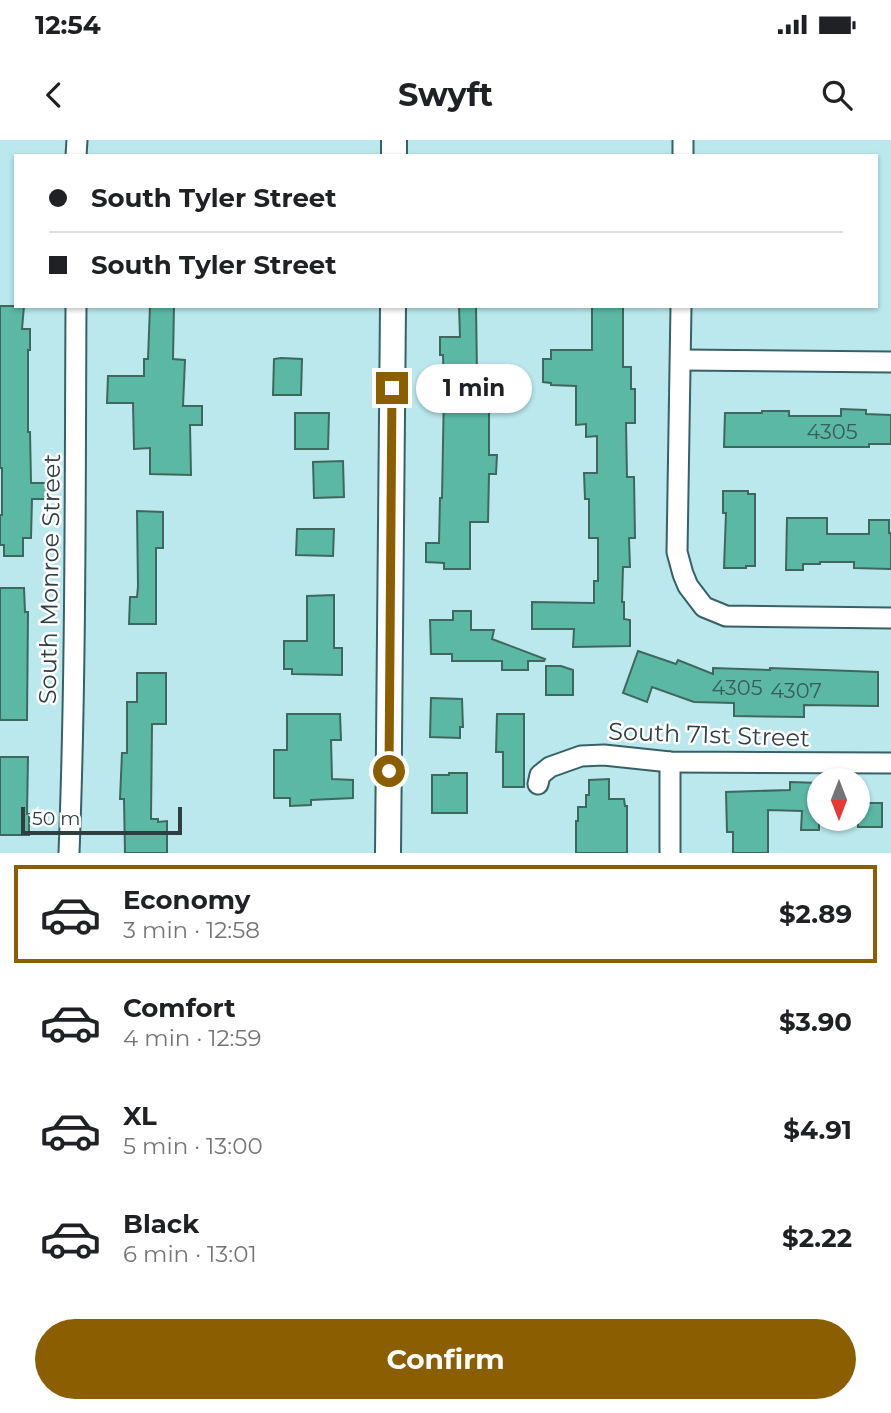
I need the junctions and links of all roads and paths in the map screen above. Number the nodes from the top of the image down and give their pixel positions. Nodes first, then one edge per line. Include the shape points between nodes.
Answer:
1 (76, 308) edge
2 (393, 308) edge
3 (681, 308) edge
4 (681, 360) junction
5 (891, 362) edge
6 (891, 618) edge
7 (670, 762) junction
8 (891, 763) edge
9 (537, 784) dead end
10 (69, 853) edge
11 (388, 853) edge
12 (670, 853) edge

1 - 10 street, South Monroe Street
2 - 11 street
3 - 4 street
4 - 5 street
4 - 6 street via 677,552 688,586 704,607 726,616
7 - 8 street, South 71st Street
7 - 9 street, South 71st Street via 581,756 550,767
7 - 12 street

